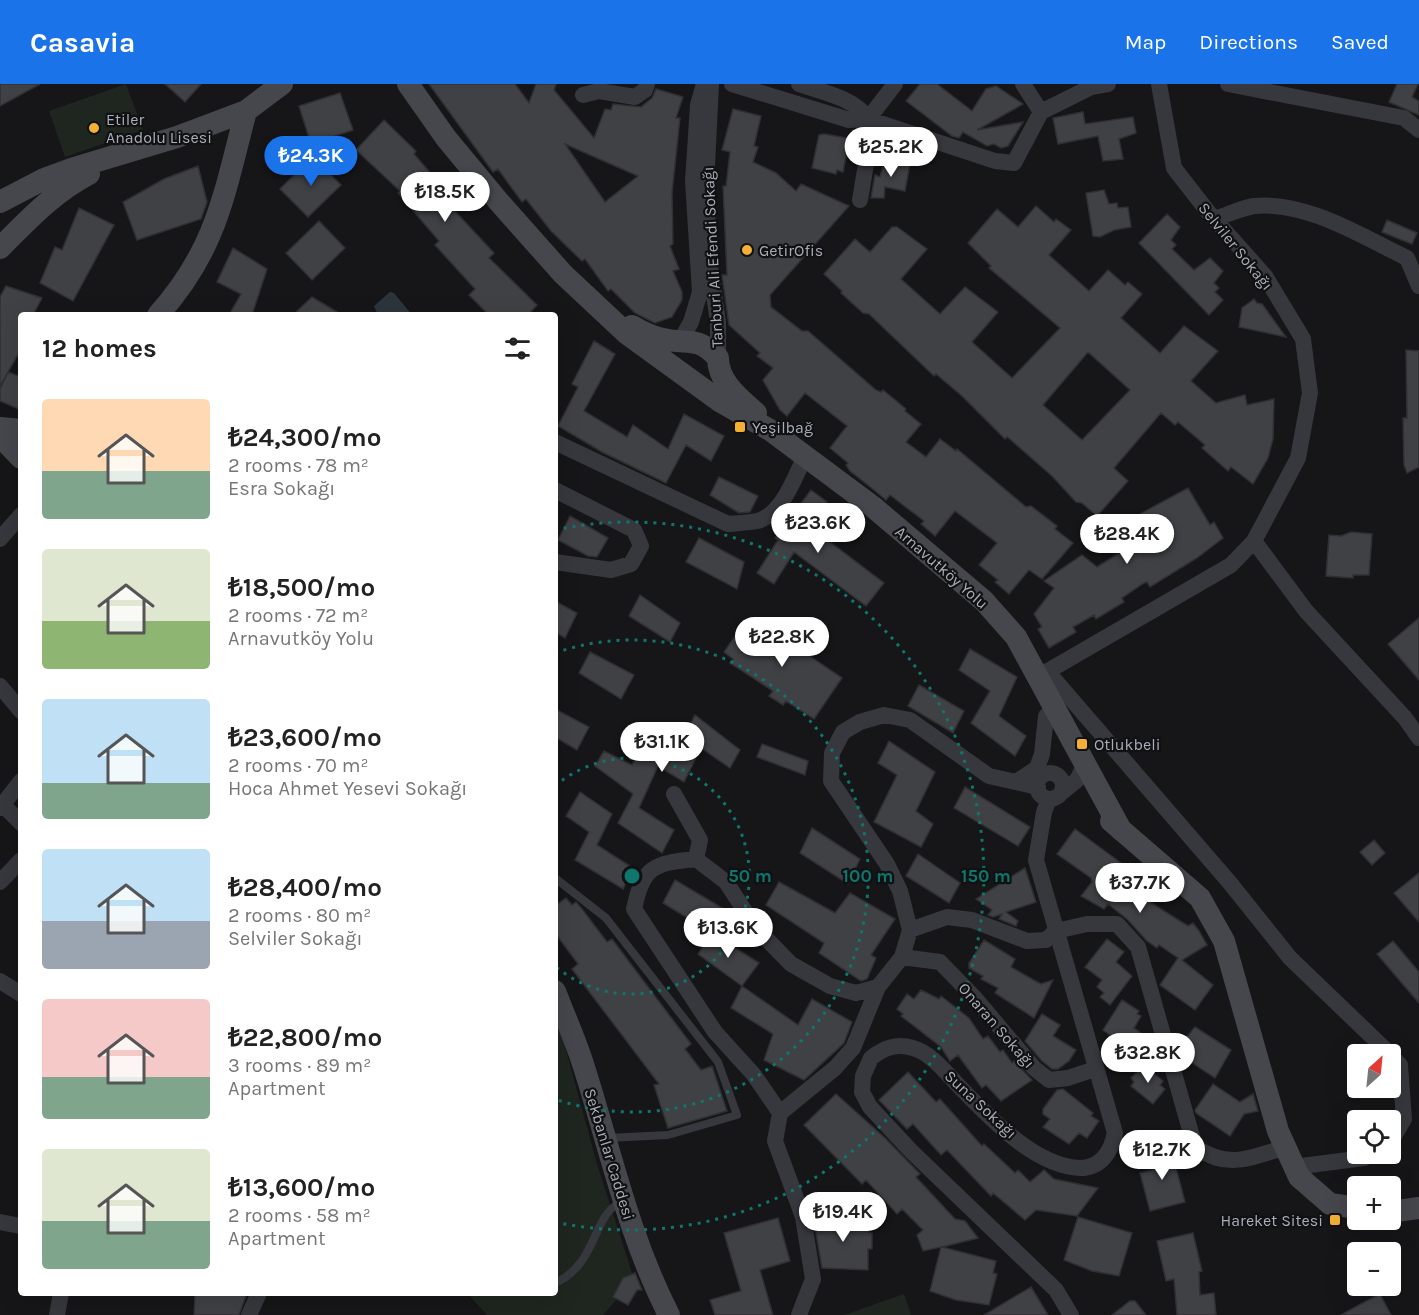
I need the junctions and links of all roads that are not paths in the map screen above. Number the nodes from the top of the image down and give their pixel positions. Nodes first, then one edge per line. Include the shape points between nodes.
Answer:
1 (282, 84) edge
2 (408, 84) edge
3 (647, 84) edge
4 (704, 84) edge
5 (711, 84) edge
6 (732, 84) edge
7 (799, 84) edge
8 (895, 84) edge
9 (1023, 84) edge
10 (1108, 84) edge
11 (1158, 84) edge
12 (1228, 84) edge
13 (583, 95) dead end
14 (246, 111) junction
15 (1041, 112) junction
16 (868, 119) junction
17 (1419, 130) edge
18 (141, 147) junction
19 (860, 200) dead end
20 (0, 202) edge
21 (1214, 219) junction
22 (0, 248) edge
23 (1419, 286) edge
24 (604, 311) junction
25 (160, 312) edge
26 (681, 340) junction
27 (718, 363) junction
28 (674, 369) junction
29 (694, 383) junction
30 (0, 428) edge
31 (18, 430) edge
32 (770, 430) junction
33 (0, 436) edge
34 (558, 443) edge
35 (18, 449) edge
36 (805, 456) junction
37 (558, 492) edge
38 (18, 518) edge
39 (0, 539) edge
40 (1254, 541) junction
41 (558, 562) edge
42 (1041, 675) junction
43 (0, 686) edge
44 (18, 707) edge
45 (1046, 716) junction
46 (1419, 738) edge
47 (1061, 781) junction
48 (1016, 782) junction
49 (18, 785) edge
50 (674, 794) dead end
51 (1, 807) edge
52 (18, 821) edge
53 (696, 859) junction
54 (18, 863) edge
55 (558, 880) edge
56 (0, 882) edge
57 (910, 930) junction
58 (1056, 931) junction
59 (902, 957) junction
60 (0, 981) edge
61 (878, 987) junction
62 (18, 992) edge
63 (558, 999) edge
64 (1379, 1044) edge
65 (853, 1048) junction
66 (870, 1058) junction
67 (1095, 1069) junction
68 (1401, 1078) edge
69 (780, 1113) junction
70 (1401, 1124) edge
71 (605, 1138) junction
72 (1290, 1157) junction
73 (1347, 1158) edge
74 (623, 1202) junction
75 (1347, 1206) edge
76 (1419, 1208) edge
77 (1401, 1210) edge
78 (0, 1222) edge
79 (18, 1225) edge
80 (558, 1280) edge
81 (60, 1296) edge
82 (258, 1296) edge
83 (57, 1315) edge
84 (249, 1315) edge
85 (669, 1315) edge
86 (799, 1315) edge
87 (1071, 1315) edge

1 - 14 main road
2 - 24 main road via 499,202 563,274
3 - 13 street via 635,97 599,91
4 - 26 street, Tanburi Ali Efendi Sokağı via 698,105 693,182 700,292 692,322
5 - 27 street, Tanburi Ali Efendi Sokağı via 706,186
6 - 16 street via 849,120
7 - 16 street via 862,109
8 - 16 street
9 - 15 street
10 - 15 street via 1091,87
11 - 21 street, Selviler Sokağı via 1174,168
12 - 17 street via 1404,118
14 - 18 main road
14 - 25 main road via 211,237 191,273
15 - 16 street via 1014,163 995,161
16 - 19 street
18 - 20 main road via 44,179
18 - 22 main road via 69,184
21 - 23 street via 1252,206 1285,206 1407,258
21 - 40 street, Selviler Sokağı via 1265,276 1303,339 1310,393 1298,458
24 - 26 main road via 646,334
24 - 28 main road
26 - 27 main road via 707,346
26 - 28 main road via 672,359
27 - 29 main road via 709,379
27 - 32 main road via 741,400
28 - 29 main road
29 - 32 main road
30 - 31 main road
32 - 36 main road, Arnavutköy Yolu
33 - 35 main road
34 - 36 street via 728,524 759,521 775,509
36 - 42 main road, Arnavutköy Yolu via 872,506 984,601 1016,637
37 - 41 street via 634,530 641,546 631,564 611,570
38 - 39 street
40 - 42 street, Selviler Sokağı via 1231,565
40 - 46 street via 1306,611
42 - 45 main road
42 - 47 main road
42 - 64 street via 1230,883 1290,958
43 - 44 street
45 - 47 main road
45 - 48 street via 1042,754 1036,768
47 - 48 street
47 - 58 street, Suna Sokağı via 1036,860
47 - 72 main road via 1200,898 1224,941 1278,1131
48 - 57 street via 989,776 910,720 884,715 843,732 832,753 831,781 887,864 900,891
49 - 51 street
50 - 53 street via 700,840
51 - 52 street
53 - 61 street via 726,882 756,928 791,964 830,986 856,993
53 - 69 street via 662,862 639,883 634,909 715,1032 754,1075
54 - 56 street
55 - 71 lane via 606,918 718,1062 737,1116 668,1135
57 - 58 street via 947,917 972,920 1027,941 1046,939
57 - 59 street
58 - 67 street, Suna Sokağı
58 - 72 street via 1087,924 1117,924 1137,946 1196,1147 1213,1159
59 - 61 street
59 - 67 street, Onaran Sokağı via 940,962 1049,1080
60 - 62 street
61 - 65 street
63 - 71 main road, Sekbanlar Caddesi via 583,1062
65 - 66 street
65 - 69 street via 836,1068
66 - 67 street, Suna Sokağı via 884,1048 915,1048 940,1066 1000,1127 1041,1156 1068,1167 1090,1168 1104,1159 1112,1147 1115,1133
66 - 87 street via 862,1092 870,1107 910,1151 1056,1290
68 - 70 street
69 - 86 street via 775,1141 803,1217 813,1279
71 - 74 main road, Sekbanlar Caddesi
72 - 73 street
72 - 75 main road via 1299,1177 1330,1204
74 - 80 lane via 608,1211 580,1266
74 - 85 main road, Sekbanlar Caddesi via 653,1285
76 - 77 main road
78 - 79 street
81 - 83 street
82 - 84 street

